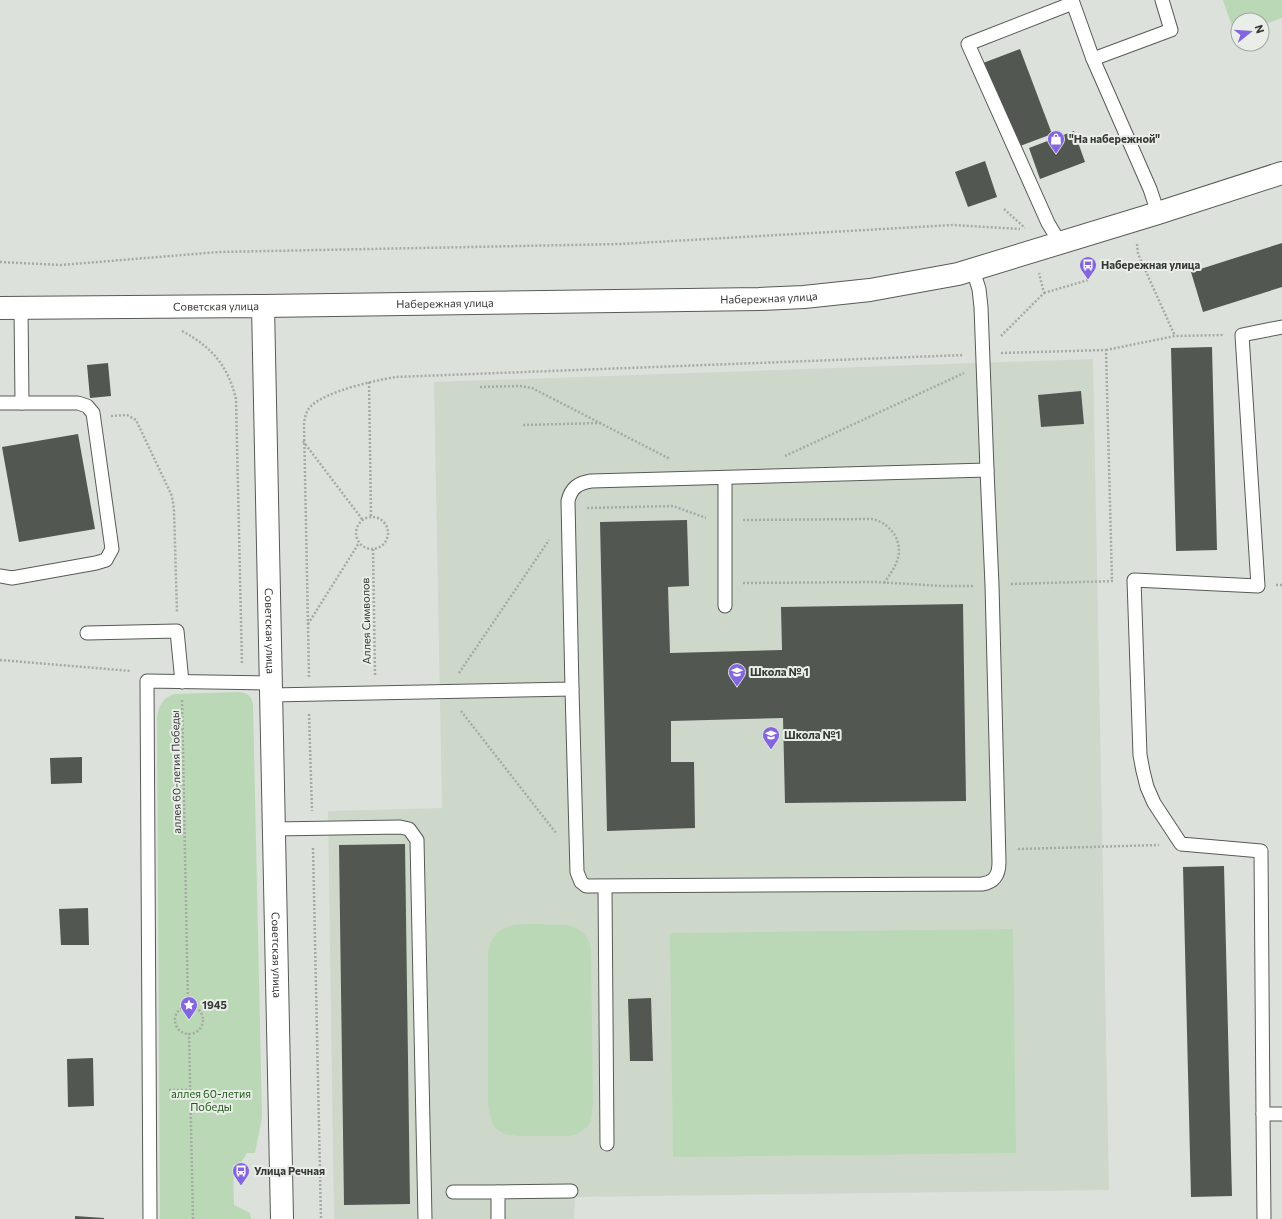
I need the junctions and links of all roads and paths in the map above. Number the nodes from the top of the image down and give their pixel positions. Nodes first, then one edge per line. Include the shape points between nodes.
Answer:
1 (1162, 0) edge
2 (1092, 59) junction
3 (1282, 173) edge
4 (1004, 209) dead end
5 (1158, 213) junction
6 (1132, 221) junction
7 (1060, 243) junction
8 (1033, 252) junction
9 (0, 262) edge
10 (973, 270) junction
11 (1088, 280) dead end
12 (1044, 292) junction
13 (263, 306) junction
14 (10, 308) edge
15 (1282, 327) edge
16 (179, 330) dead end
17 (1242, 335) junction
18 (1175, 336) junction
19 (1106, 350) junction
20 (983, 359) junction
21 (369, 382) junction
22 (480, 387) dead end
23 (0, 403) edge
24 (22, 403) junction
25 (95, 418) junction
26 (602, 423) junction
27 (523, 425) dead end
28 (303, 441) junction
29 (782, 458) dead end
30 (673, 460) dead end
31 (986, 470) junction
32 (725, 478) junction
33 (568, 512) junction
34 (371, 516) junction
35 (362, 520) junction
36 (724, 523) junction
37 (359, 543) junction
38 (373, 549) junction
39 (0, 576) edge
40 (884, 582) junction
41 (724, 583) junction
42 (992, 585) junction
43 (725, 606) dead end
44 (308, 625) junction
45 (177, 631) junction
46 (87, 633) dead end
47 (0, 660) edge
48 (147, 681) junction
49 (182, 682) junction
50 (242, 683) junction
51 (270, 689) junction
52 (572, 689) junction
53 (446, 691) junction
54 (376, 693) junction
55 (309, 694) junction
56 (312, 828) junction
57 (274, 829) junction
58 (1181, 844) junction
59 (999, 849) junction
60 (576, 859) junction
61 (605, 887) junction
62 (188, 1006) junction
63 (189, 1033) junction
64 (1263, 1114) junction
65 (1282, 1114) edge
66 (607, 1144) dead end
67 (572, 1191) dead end
68 (453, 1192) dead end
69 (498, 1192) junction
70 (150, 1219) edge
71 (193, 1219) edge
72 (282, 1219) edge
73 (321, 1219) edge
74 (425, 1219) edge
75 (498, 1219) edge
76 (1264, 1219) edge

1 - 2 lane via 1171,30
2 - 5 lane via 1150,189
2 - 7 lane via 1073,3 968,44 1048,223
3 - 5 main road, Набережная улица
4 - 9 path via 1026,230 953,225 620,244 219,252 60,265
5 - 6 main road, Набережная улица
6 - 7 main road, Набережная улица
6 - 18 path via 1138,254
7 - 8 main road, Набережная улица
8 - 10 main road, Набережная улица
8 - 12 path
10 - 13 main road, Набережная улица via 892,287 785,298
10 - 20 lane via 981,298
11 - 12 path
12 - 20 path
13 - 14 main road, Советская улица
13 - 51 main road, Советская улица
14 - 24 lane
15 - 17 lane
16 - 50 path via 202,343 222,364 236,399
17 - 18 path
17 - 58 lane via 1258,586 1134,580 1140,755 1147,787 1154,803
18 - 19 path
19 - 20 path
19 - 42 path via 1112,581
20 - 21 path via 406,377
20 - 29 path
20 - 31 lane
21 - 28 path via 311,406 305,416
21 - 34 path
22 - 26 path via 532,388
23 - 24 lane
24 - 25 lane via 83,404 91,409
25 - 39 lane via 112,542 110,555 106,560 96,563 12,578
25 - 45 path via 128,415 136,420 171,490 174,510
26 - 27 path
26 - 30 path
28 - 35 path
28 - 44 path
31 - 32 lane
31 - 42 lane
32 - 33 lane via 586,482 572,490
32 - 36 lane
33 - 36 path via 579,508 673,506
33 - 52 lane
33 - 53 path
34 - 35 path
34 - 38 path via 386,524 388,535 383,545
35 - 37 path via 355,533
36 - 40 path via 878,520 889,526 899,550 897,562
36 - 41 lane
37 - 38 path
37 - 44 path
38 - 54 path, Аллея Символов
40 - 41 path
40 - 42 path via 943,586
41 - 43 lane
42 - 59 lane
44 - 55 path
45 - 46 lane
45 - 49 lane
47 - 48 path via 122,669 135,672
48 - 49 lane
48 - 70 lane
49 - 50 lane
49 - 62 path, аллея 60-летия Победы
50 - 51 lane
51 - 55 lane
51 - 57 main road, Советская улица
52 - 53 lane
52 - 60 lane
53 - 54 lane
53 - 60 path
54 - 55 lane
55 - 56 path
56 - 57 lane
56 - 73 path
56 - 74 lane via 405,827 417,840
57 - 72 main road, Советская улица
58 - 59 path
58 - 64 lane via 1261,851
59 - 61 lane via 997,876 993,881 982,884
60 - 61 lane via 581,882 586,886
61 - 66 lane
62 - 63 path via 196,1008 202,1019 200,1028
62 - 63 path via 176,1013 175,1022 179,1030
63 - 71 path
64 - 65 lane
64 - 76 lane
67 - 69 lane
68 - 69 lane
69 - 75 lane

